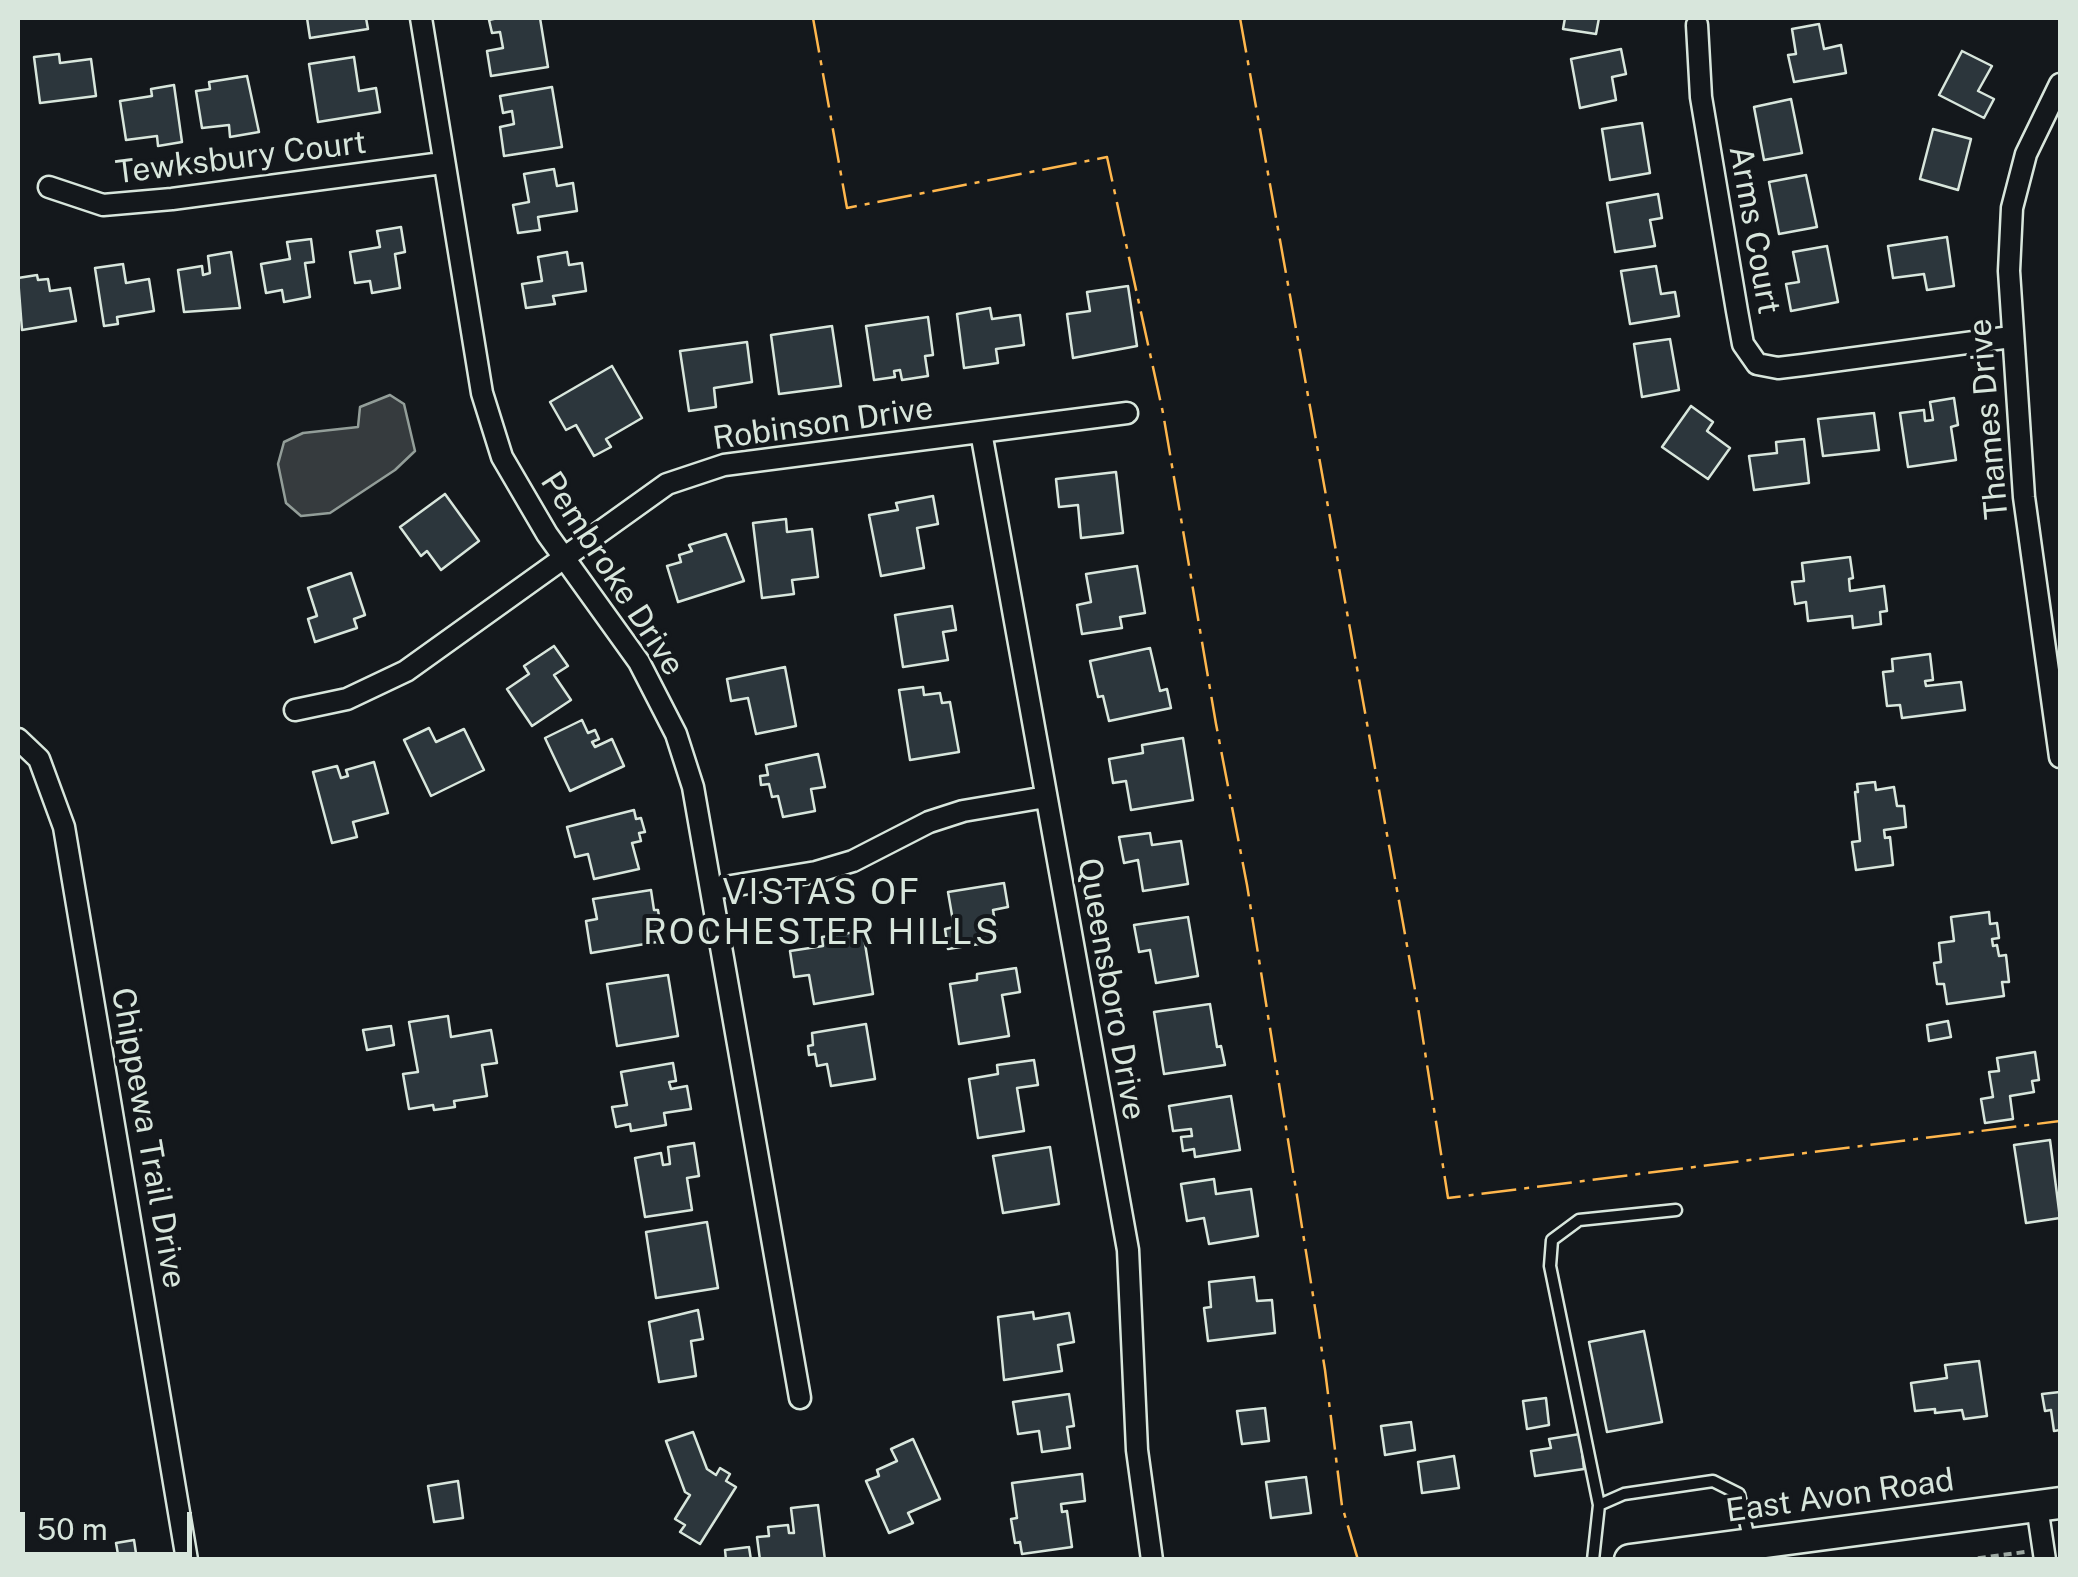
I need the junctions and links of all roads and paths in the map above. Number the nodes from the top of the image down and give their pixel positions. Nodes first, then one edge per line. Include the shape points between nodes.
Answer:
1 (421, 18) edge
2 (1698, 25) dead end
3 (2060, 84) edge
4 (442, 163) junction
5 (49, 187) dead end
6 (2011, 337) junction
7 (1126, 413) dead end
8 (981, 432) junction
9 (564, 558) junction
10 (295, 710) dead end
11 (18, 740) edge
12 (2060, 757) edge
13 (1046, 798) junction
14 (713, 889) junction
15 (1676, 1210) dead end
16 (800, 1398) dead end
17 (1599, 1504) junction
18 (2049, 1504) edge
19 (1750, 1544) junction
20 (2044, 1555) edge
21 (187, 1560) edge
22 (1152, 1560) edge
23 (1593, 1560) edge
24 (1630, 1560) edge
25 (1965, 1560) edge

1 - 4 street, Pembroke Drive
2 - 6 street, Arms Court via 1701,97 1743,344 1758,364 1804,366
3 - 6 street, Thames Drive via 2026,154 2012,208
4 - 5 street, Tewksbury Court via 104,205
4 - 9 street, Pembroke Drive via 482,393 502,457
6 - 12 street, Thames Drive via 2024,497
7 - 8 street, Robinson Drive
8 - 9 street, Robinson Drive via 724,465 668,484
8 - 13 street, Queensboro Drive
9 - 10 street, Robinson Drive via 406,671 347,699
9 - 14 street, Pembroke Drive via 639,662 676,734
11 - 21 street, Chippewa Trail Drive via 39,758 64,827
13 - 14 street via 930,822 816,872
13 - 22 street, Queensboro Drive via 1128,1250 1137,1450
14 - 16 street, Pembroke Drive
15 - 17 lane via 1580,1220 1552,1240 1550,1266
17 - 19 lane via 1713,1481 1739,1494
17 - 23 lane
18 - 19 main road, East Avon Road
18 - 20 street
19 - 24 main road, East Avon Road
20 - 25 path

